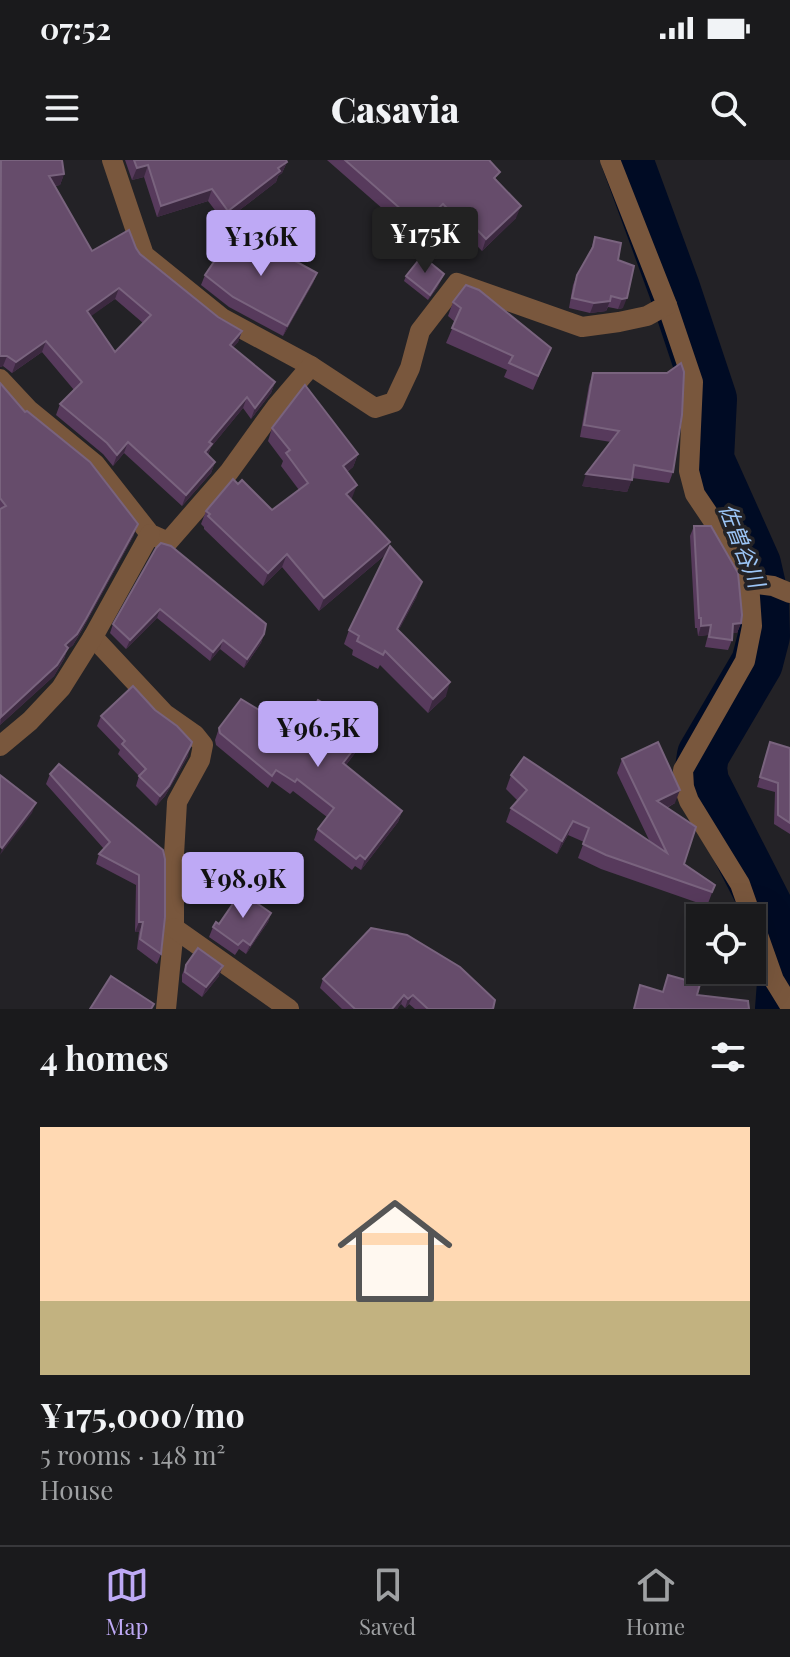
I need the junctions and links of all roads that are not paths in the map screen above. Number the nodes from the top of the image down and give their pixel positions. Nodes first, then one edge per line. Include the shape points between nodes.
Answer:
1 (112, 160) edge
2 (610, 160) edge
3 (667, 305) junction
4 (311, 366) junction
5 (0, 379) edge
6 (150, 534) junction
7 (766, 586) edge
8 (93, 637) junction
9 (0, 746) edge
10 (747, 904) edge
11 (174, 928) junction
12 (766, 957) edge
13 (786, 999) edge
14 (166, 1009) edge
15 (289, 1009) edge

1 - 4 street via 144,255 222,318
2 - 3 street
3 - 4 street via 647,316 582,327 457,283 420,331 394,402 375,408
3 - 7 street via 693,382 689,471 695,494
4 - 6 street via 168,542
5 - 6 street via 95,464
6 - 8 street
7 - 10 street via 745,661 683,770 689,801
8 - 9 street via 61,688
8 - 11 street via 165,714 203,745 177,802
11 - 14 street
11 - 15 street
12 - 13 street

